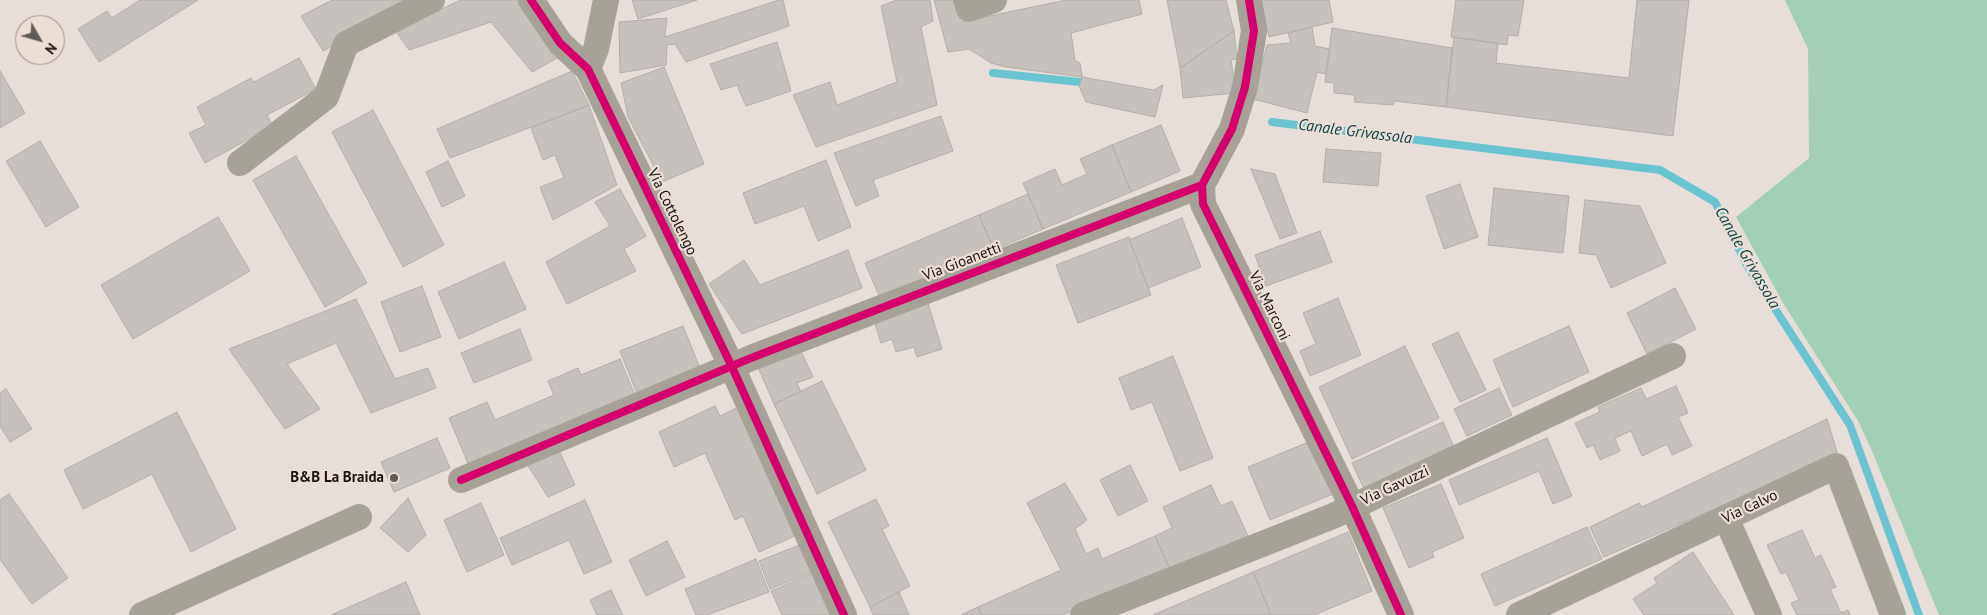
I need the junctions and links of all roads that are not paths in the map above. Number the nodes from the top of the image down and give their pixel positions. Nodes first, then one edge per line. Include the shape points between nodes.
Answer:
1 (432, 0) edge
2 (531, 0) edge
3 (606, 0) edge
4 (966, 0) edge
5 (994, 0) edge
6 (1249, 0) edge
7 (588, 69) junction
8 (240, 163) dead end
9 (1202, 185) junction
10 (1673, 356) dead end
11 (732, 366) junction
12 (461, 480) dead end
13 (1352, 506) junction
14 (359, 517) dead end
15 (1726, 518) junction
16 (142, 615) edge
17 (844, 615) edge
18 (1083, 615) edge
19 (1401, 615) edge
20 (1519, 615) edge
21 (1768, 615) edge
22 (1892, 615) edge

1 - 8 street via 346,44 326,97
2 - 7 street via 560,43
3 - 7 street via 596,49
4 - 5 street via 969,9
6 - 9 street via 1254,31 1245,88 1232,130
7 - 11 street, Via Cottolengo
9 - 11 street, Via Gioanetti
9 - 13 street, Via Marconi via 1203,204
10 - 13 street, Via Gavuzzi
11 - 12 street
11 - 17 street, Via Cottolengo
13 - 18 street, Via Gavuzzi
13 - 19 street, Via Marconi
14 - 16 street
15 - 20 street, Via Calvo
15 - 21 street
15 - 22 street, Via Calvo via 1836,466

